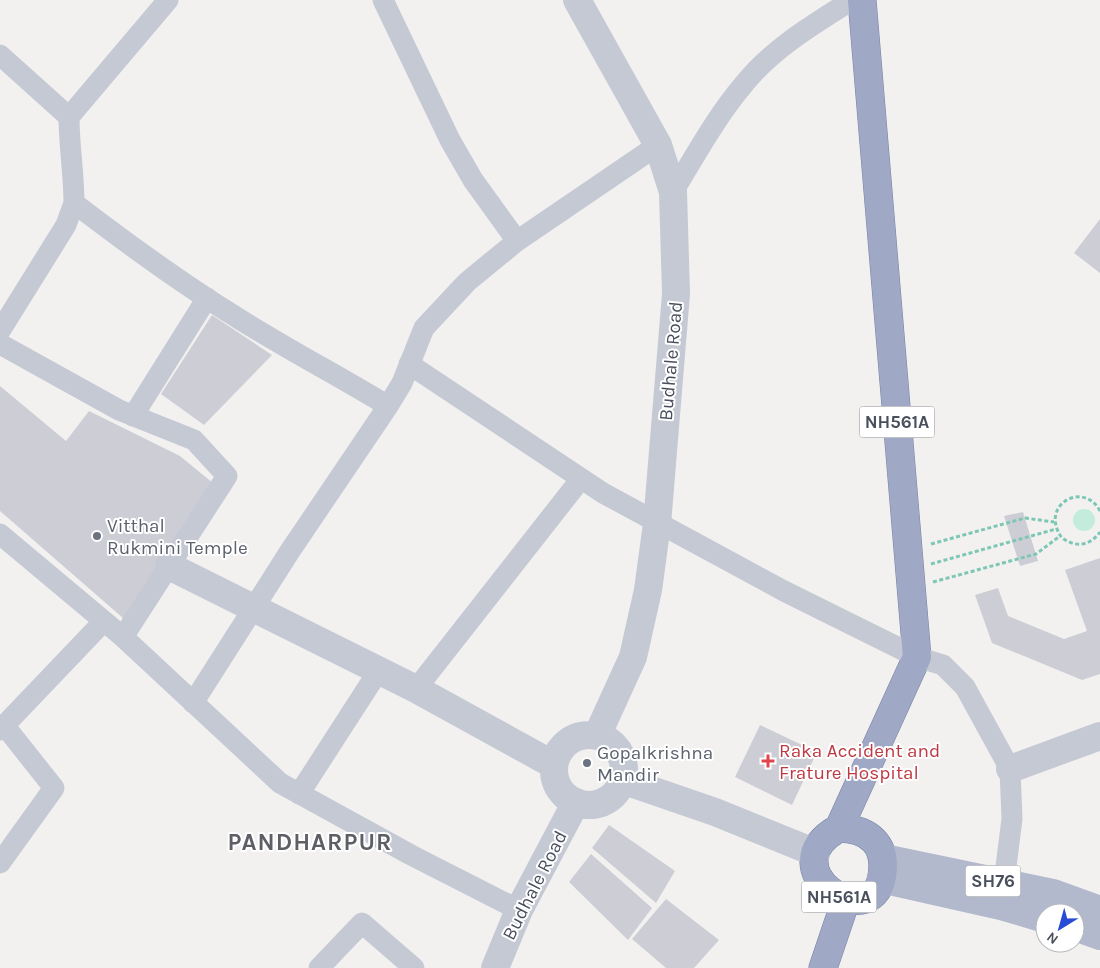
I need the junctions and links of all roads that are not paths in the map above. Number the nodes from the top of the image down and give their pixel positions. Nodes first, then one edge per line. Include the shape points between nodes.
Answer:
1 (168, 0) edge
2 (383, 0) edge
3 (577, 0) edge
4 (852, 0) edge
5 (862, 0) edge
6 (0, 55) edge
7 (69, 117) junction
8 (658, 145) junction
9 (673, 192) junction
10 (74, 203) junction
11 (518, 242) junction
12 (207, 298) junction
13 (0, 331) edge
14 (0, 344) edge
15 (409, 364) junction
16 (388, 406) junction
17 (133, 416) junction
18 (580, 480) junction
19 (657, 524) junction
20 (0, 534) edge
21 (169, 566) junction
22 (254, 608) junction
23 (104, 621) junction
24 (123, 637) junction
25 (917, 658) junction
26 (379, 670) junction
27 (416, 689) junction
28 (193, 703) junction
29 (2, 728) edge
30 (597, 736) junction
31 (1100, 736) edge
32 (554, 764) junction
33 (1010, 768) junction
34 (622, 780) junction
35 (299, 794) junction
36 (576, 802) junction
37 (839, 828) junction
38 (816, 853) junction
39 (0, 864) edge
40 (882, 868) junction
41 (1003, 895) junction
42 (846, 900) junction
43 (519, 910) junction
44 (1100, 910) edge
45 (1035, 913) edge
46 (1085, 931) edge
47 (1100, 936) edge
48 (319, 968) edge
49 (414, 968) edge
50 (494, 968) edge
51 (823, 968) edge

1 - 7 street
2 - 11 street via 450,140 473,180
3 - 8 street, Budhale Road
4 - 9 street via 803,31 745,82
5 - 25 highway, NH561A
6 - 7 street
7 - 10 street
8 - 9 street, Budhale Road
8 - 11 street
9 - 19 street, Budhale Road via 676,294
10 - 12 street
10 - 13 street via 66,225
11 - 15 street via 467,282 424,328
12 - 16 street
12 - 17 street
14 - 17 street
15 - 16 street
15 - 18 street
16 - 22 street
17 - 21 street via 194,440 227,476
18 - 19 street
18 - 27 street
19 - 25 street
19 - 30 street, Budhale Road via 648,590 633,657
20 - 23 street
21 - 22 street
21 - 24 street
22 - 26 street
22 - 28 street
23 - 24 street
23 - 29 street
24 - 28 street
25 - 33 street via 943,665 965,687
25 - 37 highway, NH561A
26 - 27 street
26 - 35 street
27 - 32 street
28 - 35 street via 280,783
29 - 39 street via 54,788
30 - 32 street via 586,735 564,744
30 - 34 street via 608,740 622,758
31 - 33 street
32 - 36 street via 558,788
33 - 41 street via 1012,820
34 - 36 street via 609,798 599,803
34 - 38 street via 715,812
35 - 43 street
36 - 43 street, Budhale Road
37 - 38 highway, NH561A via 821,842
37 - 40 highway, NH561A via 852,828 878,845
38 - 42 highway, NH561A via 815,865 824,887
40 - 41 main road, SH76
40 - 42 highway, NH561A via 874,894
41 - 44 main road, SH76 via 1053,892
41 - 45 main road, SH76
42 - 51 highway, NH561A
43 - 50 street, Budhale Road
46 - 47 main road
48 - 49 street via 362,923

